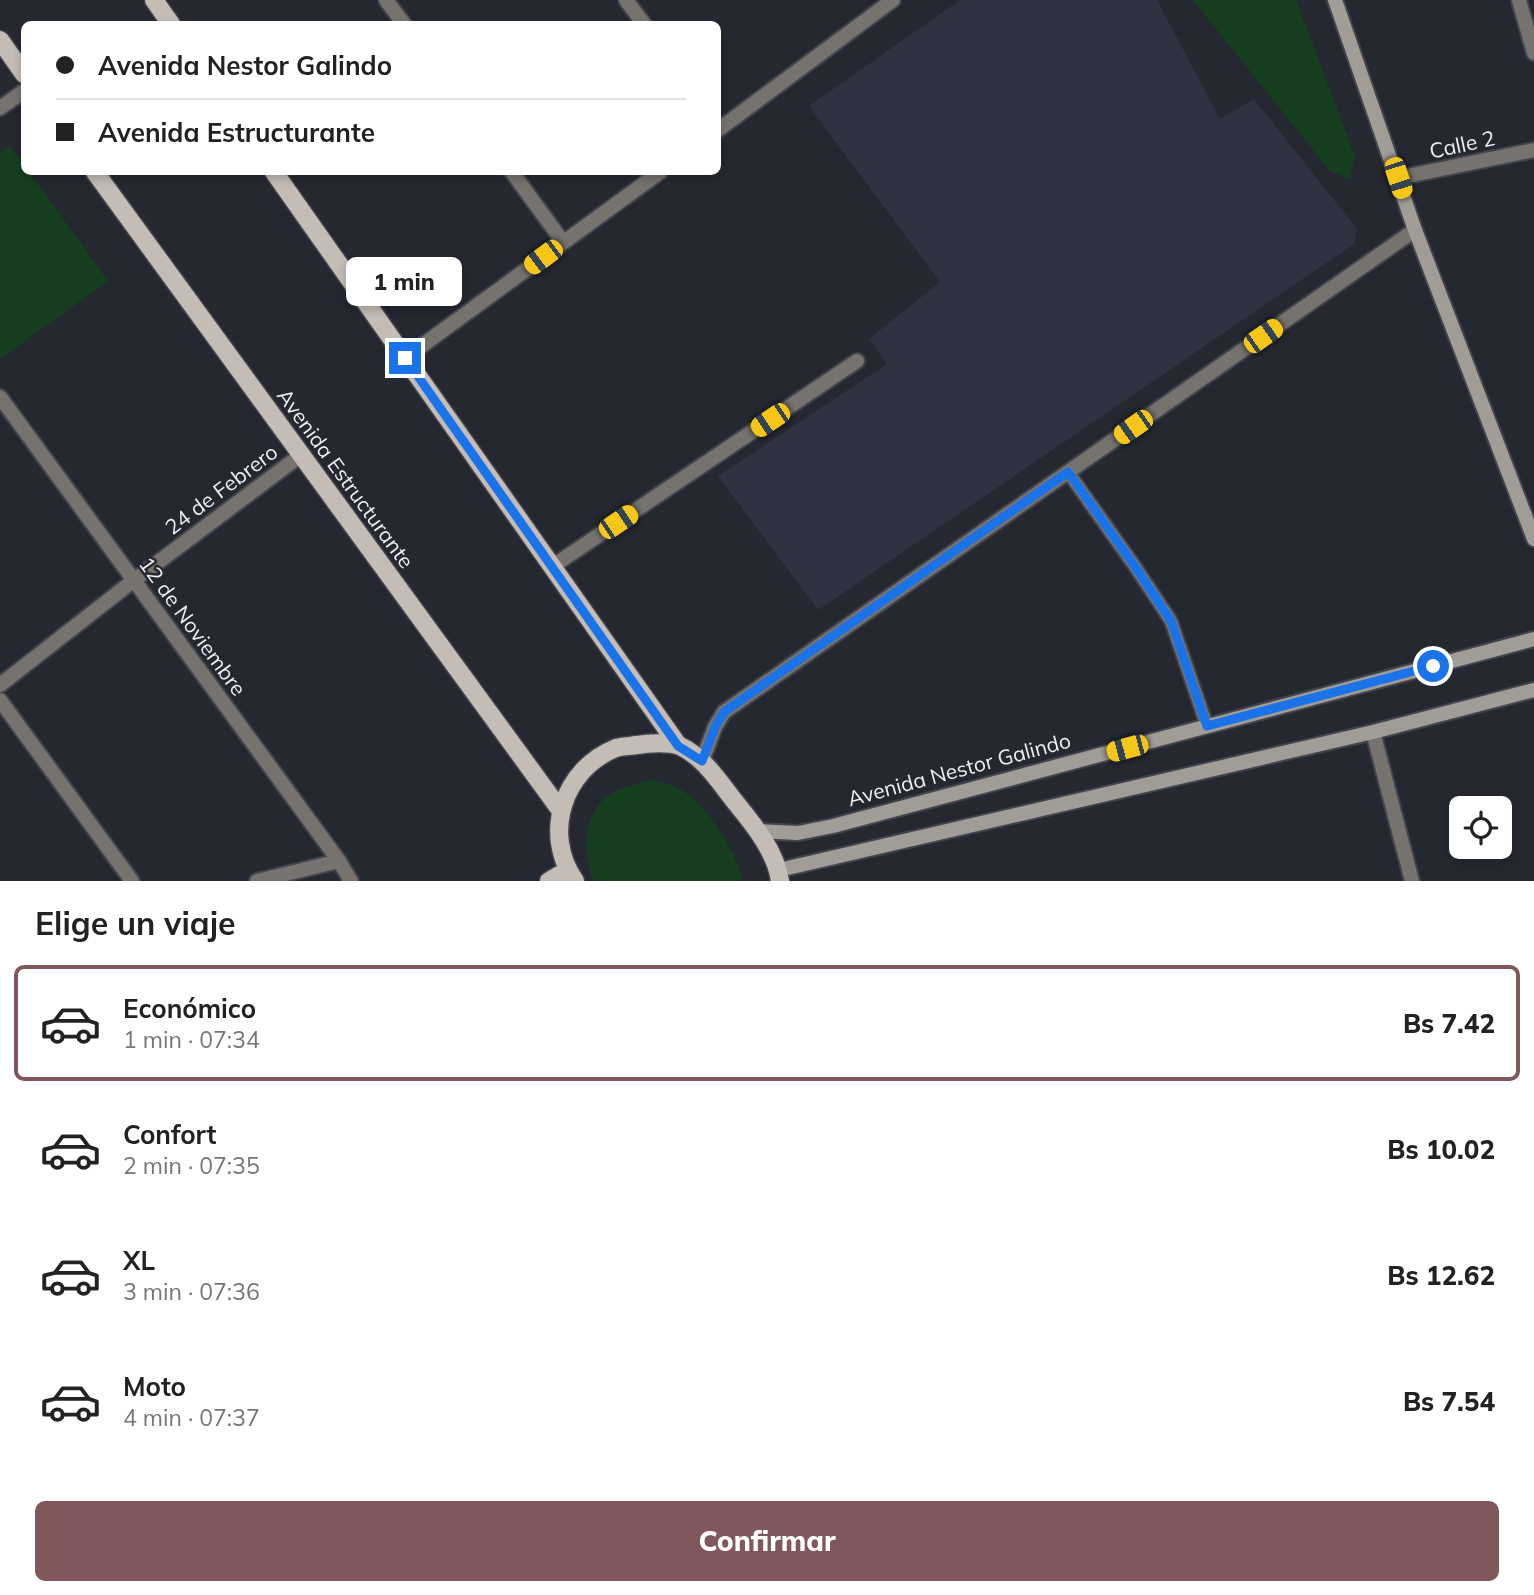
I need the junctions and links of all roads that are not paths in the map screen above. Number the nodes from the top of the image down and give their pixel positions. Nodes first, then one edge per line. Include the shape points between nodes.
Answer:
1 (154, 0) edge
2 (386, 0) edge
3 (626, 0) edge
4 (893, 0) edge
5 (1335, 0) edge
6 (1519, 0) edge
7 (169, 21) edge
8 (402, 21) edge
9 (642, 21) edge
10 (0, 40) edge
11 (1534, 53) edge
12 (21, 70) edge
13 (21, 93) edge
14 (0, 108) edge
15 (721, 125) edge
16 (1534, 150) edge
17 (97, 175) edge
18 (276, 175) edge
19 (514, 175) edge
20 (656, 175) edge
21 (1398, 178) junction
22 (1415, 230) junction
23 (563, 242) junction
24 (405, 358) junction
25 (857, 361) dead end
26 (0, 397) edge
27 (301, 455) junction
28 (1068, 472) junction
29 (1534, 539) edge
30 (553, 566) junction
31 (133, 581) junction
32 (1534, 639) edge
33 (0, 685) edge
34 (1534, 690) edge
35 (0, 700) edge
36 (1207, 726) junction
37 (1373, 732) junction
38 (678, 746) junction
39 (702, 761) junction
40 (561, 811) junction
41 (758, 831) junction
42 (338, 860) junction
43 (572, 876) edge
44 (780, 876) edge
45 (132, 881) edge
46 (257, 881) edge
47 (351, 881) edge
48 (549, 881) edge
49 (1412, 881) edge

1 - 7 main road
2 - 8 street
3 - 9 street
4 - 15 street
5 - 21 main road
6 - 11 street
10 - 12 main road
13 - 14 street
16 - 21 street, Calle 2
17 - 27 main road, Avenida Estructurante
18 - 24 main road
19 - 23 street
20 - 23 street
21 - 22 main road
22 - 28 street
22 - 29 main road
23 - 24 street
24 - 30 main road
25 - 30 street
26 - 31 street, 12 de Noviembre
27 - 31 street, 24 de Febrero
27 - 40 main road, Avenida Estructurante
28 - 36 lane via 1171,621
28 - 39 street via 724,712
30 - 38 main road
31 - 33 street, 24 de Febrero
31 - 42 street, 12 de Noviembre
32 - 36 main road, Avenida Nestor Galindo
34 - 37 main road
35 - 45 street
36 - 41 main road, Avenida Nestor Galindo via 833,826 798,833
37 - 44 main road
37 - 49 street
38 - 39 main road
38 - 40 main road via 647,743 617,748 592,762 572,784
39 - 41 main road
40 - 43 main road via 559,840
41 - 44 main road
42 - 46 street
42 - 47 street, 12 de Noviembre
43 - 48 main road

